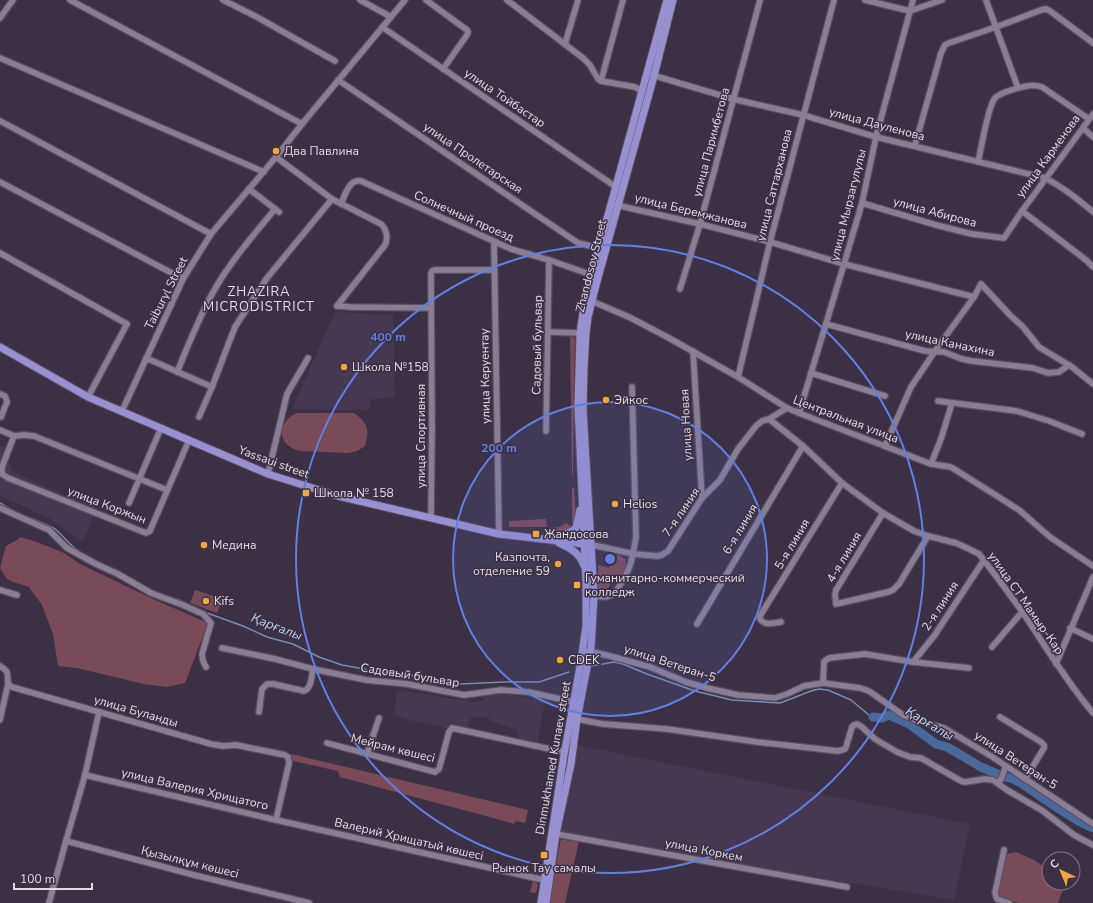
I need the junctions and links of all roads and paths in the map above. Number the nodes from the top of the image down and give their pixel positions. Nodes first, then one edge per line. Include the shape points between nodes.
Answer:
1 (13, 0) edge
2 (70, 0) edge
3 (224, 0) edge
4 (360, 0) edge
5 (405, 0) edge
6 (426, 0) edge
7 (507, 0) edge
8 (578, 0) edge
9 (623, 0) edge
10 (667, 0) edge
11 (673, 0) edge
12 (760, 0) edge
13 (834, 0) edge
14 (865, 0) edge
15 (913, 0) edge
16 (942, 0) edge
17 (986, 0) edge
18 (910, 12) junction
19 (391, 17) junction
20 (0, 18) edge
21 (382, 27) junction
22 (996, 27) junction
23 (1093, 42) edge
24 (565, 44) junction
25 (0, 58) edge
26 (335, 61) dead end
27 (443, 69) junction
28 (650, 75) junction
29 (338, 80) junction
30 (601, 81) junction
31 (1018, 88) junction
32 (642, 90) junction
33 (733, 98) junction
34 (803, 115) junction
35 (1091, 116) edge
36 (0, 121) edge
37 (302, 124) junction
38 (1083, 128) junction
39 (876, 137) junction
40 (1093, 137) edge
41 (915, 145) junction
42 (276, 157) junction
43 (978, 162) junction
44 (264, 172) junction
45 (1045, 178) junction
46 (0, 182) edge
47 (616, 187) junction
48 (249, 189) junction
49 (332, 199) junction
50 (862, 203) junction
51 (341, 204) junction
52 (615, 204) junction
53 (1022, 211) junction
54 (1093, 212) edge
55 (700, 224) junction
56 (210, 234) junction
57 (1004, 238) joint
58 (494, 242) junction
59 (770, 242) junction
60 (599, 248) junction
61 (0, 253) edge
62 (549, 260) junction
63 (844, 264) junction
64 (1093, 267) edge
65 (494, 270) junction
66 (592, 274) junction
67 (183, 278) junction
68 (680, 289) dead end
69 (974, 297) junction
70 (588, 300) junction
71 (431, 308) junction
72 (826, 324) junction
73 (548, 332) junction
74 (580, 333) junction
75 (0, 347) edge
76 (693, 351) junction
77 (934, 351) junction
78 (146, 358) junction
79 (308, 358) dead end
80 (1069, 365) junction
81 (177, 372) junction
82 (811, 373) junction
83 (738, 377) junction
84 (1093, 384) edge
85 (212, 387) junction
86 (632, 387) dead end
87 (0, 394) edge
88 (885, 396) dead end
89 (88, 397) junction
90 (938, 402) dead end
91 (952, 403) junction
92 (787, 408) junction
93 (122, 411) junction
94 (798, 413) junction
95 (1, 417) edge
96 (199, 417) dead end
97 (769, 419) junction
98 (161, 428) junction
99 (0, 430) edge
100 (546, 431) dead end
101 (1082, 434) dead end
102 (14, 436) junction
103 (188, 440) junction
104 (803, 446) junction
105 (885, 446) junction
106 (931, 464) junction
107 (268, 474) junction
108 (140, 479) junction
109 (842, 483) junction
110 (167, 490) junction
111 (582, 498) junction
112 (702, 498) junction
113 (129, 503) dead end
114 (0, 508) edge
115 (883, 513) junction
116 (431, 518) junction
117 (499, 534) junction
118 (928, 536) junction
119 (553, 540) junction
120 (587, 544) junction
121 (634, 554) junction
122 (984, 560) junction
123 (1093, 566) edge
124 (1093, 577) edge
125 (586, 581) junction
126 (0, 590) edge
127 (17, 595) dead end
128 (594, 596) junction
129 (1022, 612) junction
130 (781, 622) dead end
131 (697, 624) dead end
132 (1070, 628) junction
133 (1093, 639) edge
134 (992, 647) dead end
135 (222, 648) dead end
136 (586, 651) junction
137 (584, 661) junction
138 (913, 662) junction
139 (1056, 664) junction
140 (0, 666) edge
141 (206, 667) dead end
142 (969, 668) dead end
143 (313, 670) junction
144 (823, 683) junction
145 (8, 684) junction
146 (574, 702) junction
147 (99, 712) junction
148 (258, 712) dead end
149 (1093, 713) edge
150 (1000, 717) dead end
151 (379, 718) dead end
152 (576, 719) junction
153 (0, 720) edge
154 (327, 743) dead end
155 (564, 752) junction
156 (281, 754) joint
157 (367, 754) junction
158 (1005, 769) junction
159 (85, 775) junction
160 (1025, 779) junction
161 (999, 781) junction
162 (276, 820) junction
163 (1093, 824) edge
164 (556, 834) junction
165 (66, 841) junction
166 (1093, 845) edge
167 (1004, 850) dead end
168 (541, 879) junction
169 (847, 887) dead end
170 (49, 903) edge
171 (309, 903) edge
172 (540, 903) edge
173 (547, 903) edge
174 (1009, 903) edge

1 - 20 street
2 - 37 street
3 - 26 street
4 - 19 street
5 - 19 street, Taiburyl Street
6 - 27 street via 468,32
7 - 24 street
8 - 24 street
9 - 30 street
10 - 28 main road, Zhandosov Street
11 - 28 main road, Zhandosov Street
12 - 33 street, улица Паримбетова
13 - 34 street, улица Саттарханова
14 - 18 street
15 - 18 street, улица Мырзагулулы
16 - 18 street
17 - 22 street
18 - 39 street, улица Мырзагулулы
19 - 21 street, Taiburyl Street
21 - 27 street, улица Тойбастар
21 - 29 street, Taiburyl Street
22 - 23 street via 1046,9
22 - 31 street
22 - 41 street via 949,43 943,49
24 - 30 street via 587,61
25 - 44 street
27 - 47 street, улица Тойбастар
28 - 32 main road, Zhandosov Street
28 - 33 street, улица Дауленова
28 - 52 main road, Zhandosov Street
29 - 37 street, Taiburyl Street
29 - 60 street, улица Пролетарская via 578,242
30 - 32 street
31 - 35 street via 1037,85
31 - 43 street via 995,98
32 - 47 main road, Zhandosov Street
33 - 34 street, улица Дауленова
33 - 55 street, улица Паримбетова
34 - 39 street, улица Дауленова
34 - 59 street, улица Саттарханова
35 - 38 street, улица Карменова
36 - 56 street
37 - 42 street, Taiburyl Street
38 - 40 street
38 - 45 street, улица Карменова
39 - 41 street, улица Дауленова
39 - 50 street, улица Мырзагулулы
41 - 43 street, улица Дауленова
42 - 44 street, Taiburyl Street
42 - 49 street
43 - 45 street, улица Дауленова
44 - 48 street, Taiburyl Street
45 - 53 street, улица Карменова
45 - 54 street, улица Дауленова via 1074,196
46 - 67 street
47 - 52 main road, Zhandosov Street
48 - 56 street, Taiburyl Street
48 - 81 street via 277,211 236,256 217,285
49 - 51 street
49 - 85 street via 267,278 239,321
50 - 57 street, улица Абирова via 972,234
50 - 63 street, улица Мырзагулулы
51 - 58 street, Солнечный проезд via 350,185 357,180
51 - 71 street via 383,226 387,242 337,306
52 - 55 street, улица Беремжанова
52 - 60 main road, Zhandosov Street
52 - 70 main road, Zhandosov Street
53 - 57 street, улица Карменова
53 - 64 street
55 - 59 street, улица Беремжанова
55 - 68 street, улица Паримбетова
56 - 67 street, Taiburyl Street
58 - 62 street, Солнечный проезд
58 - 65 street, улица Керуентау
59 - 63 street, улица Беремжанова
59 - 83 street, улица Саттарханова
60 - 66 main road, Zhandosov Street
61 - 89 street via 127,324
62 - 66 street, Солнечный проезд
62 - 73 street, Садовый бульвар
63 - 69 street, улица Беремжанова
63 - 72 street, улица Мырзагулулы
65 - 71 street, улица Спортивная via 432,271
65 - 117 street, улица Керуентау
66 - 70 main road, Zhandosov Street
67 - 78 street, Taiburyl Street
69 - 77 street
69 - 80 street via 981,284 1023,327 1039,348
70 - 74 main road, Zhandosov Street
70 - 76 street, Центральная улица via 629,317
70 - 120 main road, Zhandosov Street via 583,410
71 - 116 street, улица Спортивная
72 - 77 street, улица Канахина via 925,351
72 - 82 street, улица Мырзагулулы
73 - 74 street
73 - 100 street, Садовый бульвар
74 - 111 main road, Zhandosov Street via 578,406
75 - 89 main road, Yassaui street
76 - 83 street, Центральная улица
76 - 112 street, улица Новая
77 - 80 street, улица Канахина via 972,361 1032,368 1048,373 1059,372
77 - 105 street via 911,388
78 - 81 street
78 - 93 street, Taiburyl Street
79 - 107 street via 287,394
80 - 84 street
81 - 85 street
82 - 88 street
82 - 94 street, улица Мырзагулулы
83 - 92 street, Центральная улица
85 - 96 street
86 - 121 street via 636,537
87 - 95 street via 5,396 7,402
89 - 93 main road, Yassaui street
90 - 91 street
91 - 101 street via 1017,411 1049,420
91 - 106 street
92 - 94 street, Центральная улица
92 - 97 street, 7-я линия
93 - 98 main road, Yassaui street
94 - 105 street, Центральная улица
97 - 104 street, улица СТ Мамыр-Кар
97 - 112 street, 7-я линия via 756,426 738,449 720,480
98 - 103 main road, Yassaui street
98 - 108 street
99 - 102 street
102 - 108 street via 34,436
102 - 110 street, улица Коржын via 2,467 2,474 146,533 150,531
103 - 107 main road, Yassaui street
103 - 110 street, улица Коржын
104 - 109 street, улица СТ Мамыр-Кар
104 - 131 street, 6-я линия
105 - 106 street, Центральная улица
106 - 123 street, Центральная улица via 951,467 1002,499 1050,537
107 - 116 main road, Yassaui street via 338,496
108 - 110 street
108 - 113 street
109 - 115 street, улица СТ Мамыр-Кар
109 - 130 street, 5-я линия via 760,616 760,620 766,624
111 - 119 main road via 576,528
111 - 120 main road, Zhandosov Street
112 - 121 street, 7-я линия via 668,551 657,556
114 - 141 street via 49,530 67,548 151,593 203,614 211,623 202,654
115 - 118 street, улица СТ Мамыр-Кар
115 - 118 street, 4-я линия via 836,590 836,604 893,590
116 - 117 main road, Yassaui street
117 - 119 main road, Yassaui street
118 - 122 street, улица СТ Мамыр-Кар via 969,548
119 - 120 main road, Yassaui street
119 - 125 main road via 568,547 582,559
120 - 121 street, 7-я линия
120 - 125 main road, Dinmukhamed Kunaev street
120 - 128 main road, Dinmukhamed Kunaev street
121 - 128 street via 626,577 616,592 606,597
122 - 129 street, улица СТ Мамыр-Кар
122 - 138 street, 2-я линия via 934,636
124 - 132 street
125 - 136 main road, Dinmukhamed Kunaev street
126 - 127 street
128 - 136 main road, Dinmukhamed Kunaev street
129 - 134 street
129 - 139 street, улица СТ Мамыр-Кар
132 - 133 street
132 - 139 street
135 - 143 street, Садовый бульвар
136 - 137 main road, Dinmukhamed Kunaev street
136 - 144 street, улица Ветеран-5 via 650,667 707,688 738,694 775,698 804,686
137 - 146 main road, Dinmukhamed Kunaev street via 579,672
137 - 152 main road, Dinmukhamed Kunaev street via 586,670
138 - 142 street
138 - 144 street via 865,654 829,658 824,662
139 - 149 street, улица СТ Мамыр-Кар
140 - 145 street via 9,675
143 - 146 street, Садовый бульвар via 464,695 501,690 528,692
143 - 148 street via 309,687 304,691 267,684 262,689
144 - 158 street, улица Ветеран-5 via 869,691 903,715 944,728
145 - 147 street, улица Буланды
145 - 153 street
146 - 155 main road, Dinmukhamed Kunaev street
147 - 156 street, улица Буланды via 211,744 236,745
147 - 159 street
150 - 160 street via 1044,745
151 - 157 street
152 - 161 street via 603,724 667,728 838,751 845,749 852,727 857,724 897,752 921,758 961,781
152 - 164 main road, Dinmukhamed Kunaev street via 571,764
154 - 157 street, Мейрам көшесі
155 - 157 street, Мейрам көшесі via 452,728 439,770 435,772
155 - 168 main road, Dinmukhamed Kunaev street
156 - 162 street, улица Валерия Хрищатого via 289,760
158 - 160 street, улица Ветеран-5
158 - 161 street
159 - 162 street, улица Валерия Хрищатого
159 - 165 street
160 - 163 street, улица Ветеран-5
161 - 166 street via 1007,790
162 - 168 street, Валерий Хрищатый көшесі
164 - 169 street, улица Коркем
164 - 173 main road, Dinmukhamed Kunaev street
165 - 170 street
165 - 171 street, Қызылқұм көшесі
167 - 174 street via 995,893 997,899
168 - 172 main road, Dinmukhamed Kunaev street

